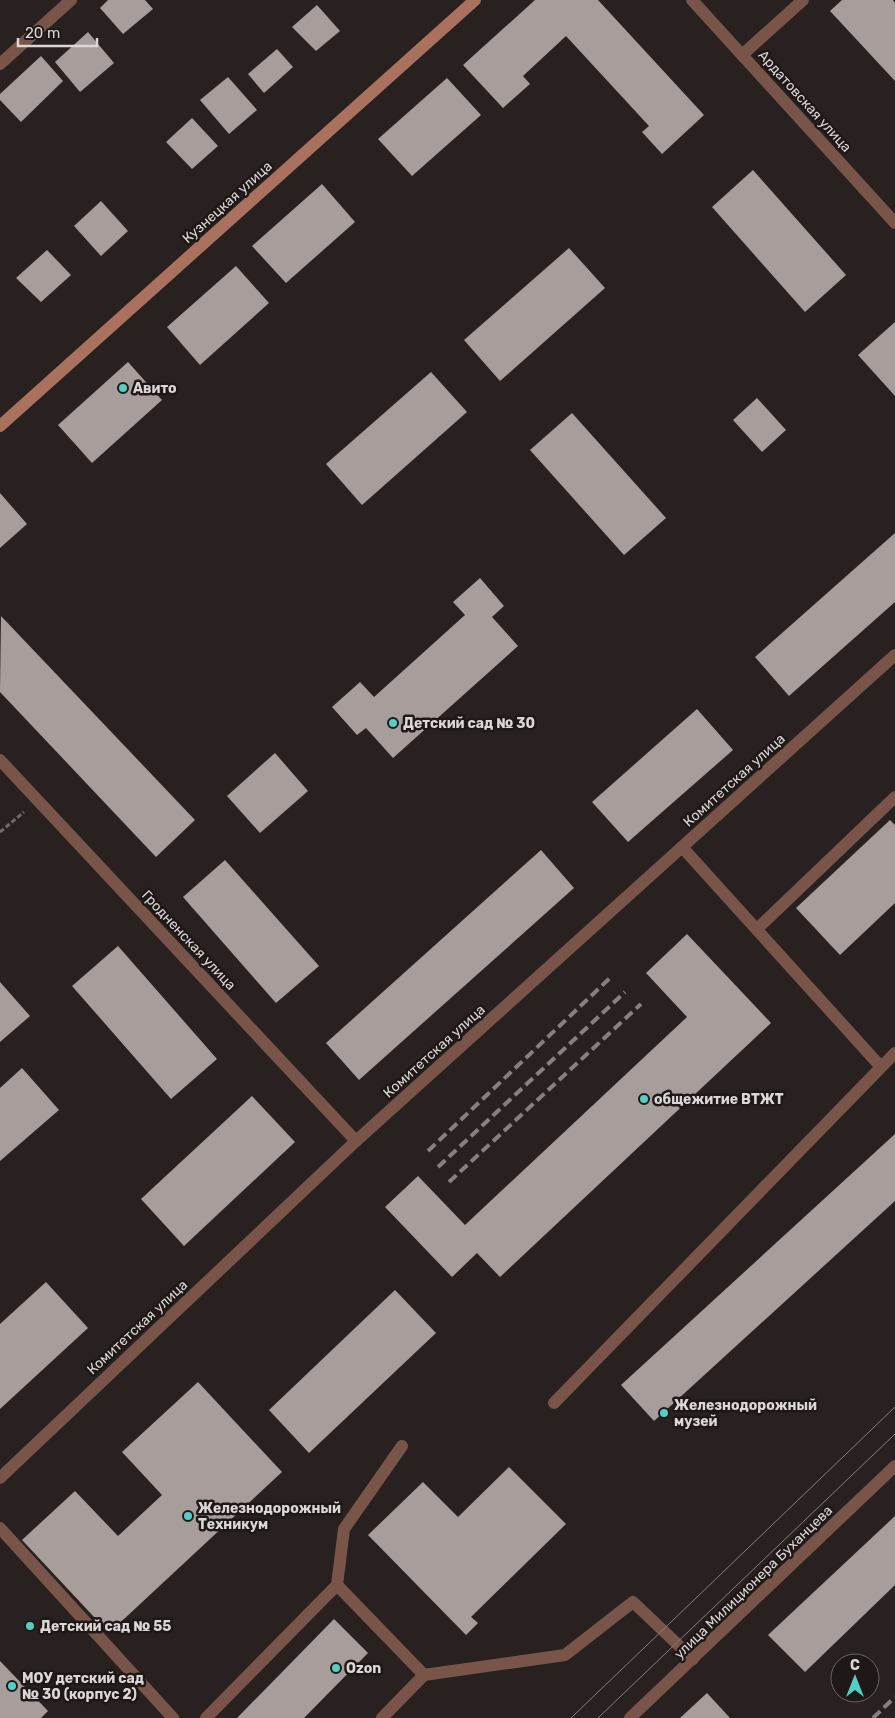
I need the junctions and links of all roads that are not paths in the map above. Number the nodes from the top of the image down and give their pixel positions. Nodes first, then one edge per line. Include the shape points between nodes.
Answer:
1 (71, 0) edge
2 (475, 0) edge
3 (692, 0) edge
4 (803, 0) edge
5 (742, 55) junction
6 (0, 64) edge
7 (895, 223) edge
8 (0, 426) edge
9 (895, 654) edge
10 (0, 760) edge
11 (895, 797) edge
12 (682, 847) junction
13 (757, 929) junction
14 (895, 1053) edge
15 (881, 1067) junction
16 (356, 1141) junction
17 (554, 1404) dead end
18 (402, 1446) dead end
19 (895, 1466) edge
20 (0, 1478) edge
21 (0, 1528) edge
22 (337, 1585) junction
23 (693, 1659) junction
24 (424, 1675) junction
25 (173, 1718) edge
26 (206, 1718) edge
27 (382, 1718) edge
28 (630, 1718) edge

1 - 6 street
2 - 8 street, Кузнецкая улица
3 - 5 street, Ардатовская улица
4 - 5 street
5 - 7 street, Ардатовская улица
9 - 12 street, Комитетская улица
10 - 16 street, Гродненская улица
11 - 13 street
12 - 13 street
12 - 16 street, Комитетская улица
13 - 15 street
14 - 15 street
15 - 17 street
16 - 20 street, Комитетская улица
18 - 22 street via 344,1529
19 - 23 street, улица Милиционера Буханцева
21 - 25 street
22 - 24 street
22 - 26 street
23 - 24 street via 634,1602 565,1655
23 - 28 street, улица Милиционера Буханцева
24 - 27 street

